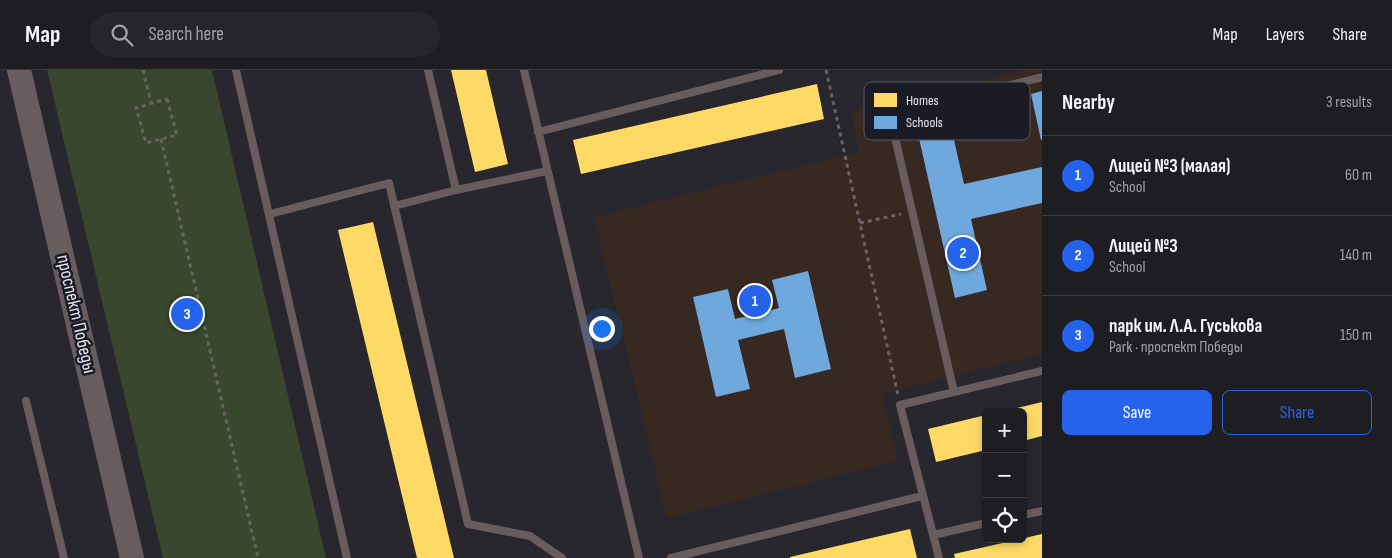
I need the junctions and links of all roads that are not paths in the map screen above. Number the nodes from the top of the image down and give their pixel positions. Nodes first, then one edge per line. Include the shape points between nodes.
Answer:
1 (18, 70) edge
2 (236, 70) edge
3 (428, 70) edge
4 (524, 70) edge
5 (779, 70) edge
6 (1042, 77) edge
7 (1023, 82) edge
8 (538, 132) junction
9 (896, 140) edge
10 (547, 171) junction
11 (456, 190) junction
12 (394, 206) junction
13 (270, 214) junction
14 (1042, 371) edge
15 (954, 392) junction
16 (26, 401) dead end
17 (922, 496) junction
18 (1042, 511) edge
19 (1027, 514) edge
20 (982, 524) edge
21 (933, 535) junction
22 (64, 558) edge
23 (132, 558) edge
24 (347, 558) edge
25 (562, 558) edge
26 (639, 558) edge
27 (670, 558) edge
28 (939, 558) edge

1 - 23 main road, проспект Победы
2 - 13 lane
3 - 11 lane
4 - 8 lane
5 - 8 lane
6 - 7 lane
8 - 10 lane
9 - 15 lane
10 - 11 lane
10 - 26 lane
11 - 12 lane
12 - 13 lane via 389,183
12 - 25 lane via 468,524 530,536
13 - 24 lane
14 - 15 lane
15 - 17 lane via 900,405
16 - 22 lane
17 - 21 lane
17 - 27 lane
18 - 19 lane
20 - 21 lane
21 - 28 lane

